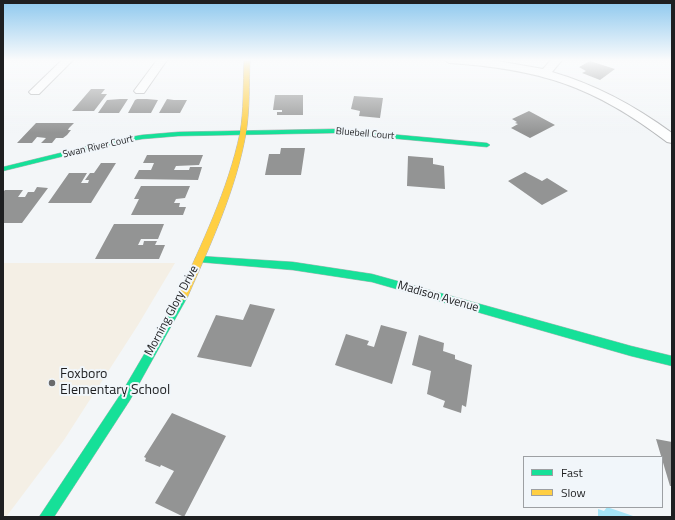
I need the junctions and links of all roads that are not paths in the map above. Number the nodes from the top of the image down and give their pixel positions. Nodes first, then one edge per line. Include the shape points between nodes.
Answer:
1 (43, 84) edge
2 (145, 84) edge
3 (246, 84) edge
4 (578, 84) edge
5 (140, 91) dead end
6 (35, 92) dead end
7 (243, 132) junction
8 (672, 139) edge
9 (487, 145) dead end
10 (3, 169) edge
11 (199, 259) junction
12 (672, 361) edge
13 (46, 517) edge

1 - 6 street
2 - 5 street
3 - 7 street, Morning Glory Drive
4 - 8 street via 626,105
7 - 9 street, Bluebell Court via 334,131
7 - 10 street, Swan River Court via 135,138
7 - 11 street, Morning Glory Drive via 224,198
11 - 12 street, Madison Avenue via 293,266 372,278
11 - 13 street, Morning Glory Drive via 180,302 126,396

